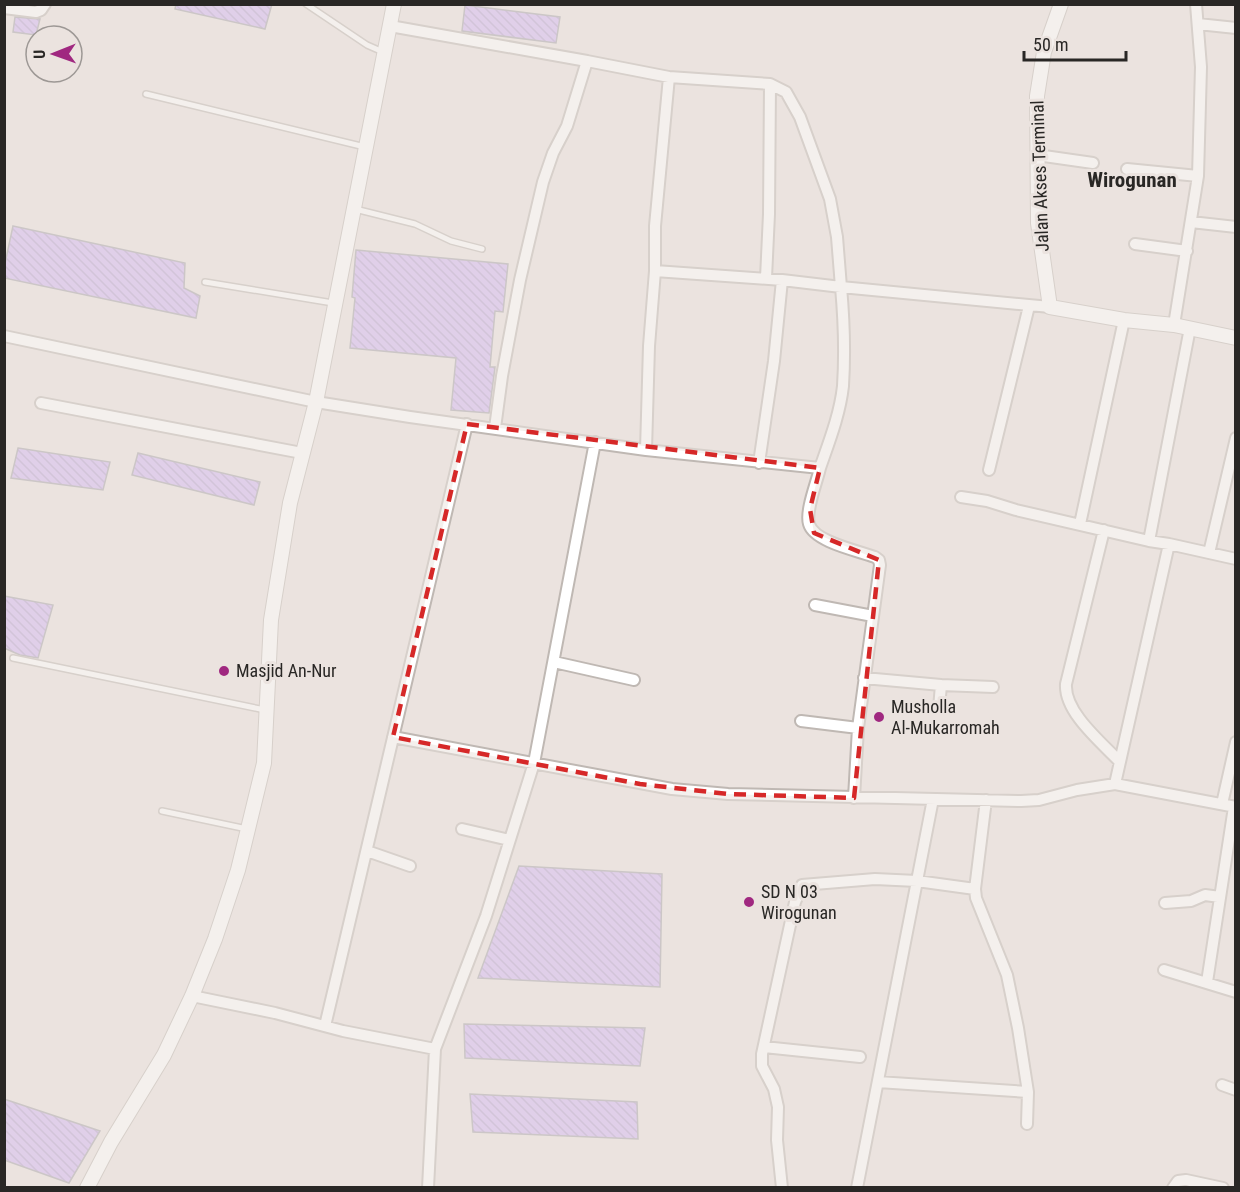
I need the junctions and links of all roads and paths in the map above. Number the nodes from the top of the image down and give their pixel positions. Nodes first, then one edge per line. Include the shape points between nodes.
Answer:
1 (45, 4) edge
2 (306, 4) edge
3 (394, 4) edge
4 (1061, 4) edge
5 (1196, 4) edge
6 (4, 8) edge
7 (1198, 24) junction
8 (390, 26) junction
9 (1236, 28) edge
10 (385, 53) junction
11 (587, 61) junction
12 (669, 77) junction
13 (770, 84) junction
14 (146, 94) dead end
15 (365, 147) junction
16 (1037, 155) junction
17 (1093, 163) dead end
18 (1127, 169) dead end
19 (1198, 176) junction
20 (353, 209) junction
21 (1191, 222) junction
22 (1236, 226) edge
23 (1135, 244) dead end
24 (482, 249) dead end
25 (1186, 251) junction
26 (655, 271) junction
27 (766, 278) junction
28 (782, 280) junction
29 (205, 282) dead end
30 (846, 288) junction
31 (335, 304) junction
32 (1029, 306) junction
33 (1050, 307) junction
34 (1124, 320) junction
35 (1174, 325) junction
36 (1190, 328) junction
37 (4, 336) edge
38 (1236, 338) edge
39 (41, 402) dead end
40 (316, 402) junction
41 (467, 424) junction
42 (495, 428) junction
43 (1236, 438) edge
44 (595, 442) junction
45 (646, 450) junction
46 (302, 453) junction
47 (759, 463) junction
48 (820, 468) junction
49 (989, 470) dead end
50 (961, 497) dead end
51 (1080, 524) junction
52 (1104, 530) junction
53 (1149, 541) junction
54 (1170, 544) junction
55 (1209, 553) junction
56 (1236, 559) edge
57 (815, 604) dead end
58 (873, 616) junction
59 (13, 658) dead end
60 (554, 662) junction
61 (864, 678) junction
62 (634, 680) dead end
63 (941, 685) junction
64 (993, 687) dead end
65 (939, 708) dead end
66 (267, 711) junction
67 (801, 721) dead end
68 (858, 728) junction
69 (393, 737) junction
70 (1236, 742) edge
71 (1120, 762) junction
72 (534, 763) junction
73 (1115, 784) junction
74 (854, 798) junction
75 (933, 799) junction
76 (986, 800) junction
77 (1222, 804) junction
78 (1235, 807) edge
79 (162, 811) dead end
80 (248, 829) junction
81 (462, 830) dead end
82 (509, 840) junction
83 (367, 851) junction
84 (410, 867) dead end
85 (917, 881) junction
86 (975, 889) junction
87 (1220, 897) junction
88 (1165, 903) dead end
89 (1164, 970) dead end
90 (1208, 982) junction
91 (1236, 992) edge
92 (192, 996) junction
93 (325, 1026) junction
94 (764, 1047) junction
95 (435, 1049) junction
96 (860, 1057) dead end
97 (878, 1082) junction
98 (1222, 1085) dead end
99 (1236, 1090) edge
100 (1028, 1092) junction
101 (1027, 1124) dead end
102 (87, 1188) edge
103 (428, 1188) edge
104 (782, 1188) edge
105 (857, 1188) edge
106 (1173, 1188) edge
107 (1223, 1188) edge

1 - 6 street via 36,12
2 - 10 lane
3 - 8 street
4 - 16 street, Jalan Akses Terminal via 1044,52 1038,96
5 - 7 street
7 - 9 street
7 - 19 street
8 - 10 street
8 - 11 street
10 - 15 street
11 - 12 street
11 - 42 street via 567,126 543,183 520,280
12 - 13 street
12 - 26 street via 655,226
13 - 27 street
13 - 30 street via 786,92 815,154 830,199
14 - 15 lane
15 - 20 street
16 - 17 street
16 - 33 street, Jalan Akses Terminal via 1038,223
18 - 19 street
19 - 21 street
20 - 24 lane via 415,224 451,241
20 - 31 street
21 - 22 street
21 - 25 street
23 - 25 street
25 - 35 street
26 - 27 street
26 - 45 street
27 - 28 street
28 - 30 street
28 - 47 street
29 - 31 lane
30 - 32 street
30 - 48 street via 843,388
31 - 40 street
32 - 33 street
32 - 49 street
33 - 34 street
34 - 35 street
34 - 51 street
35 - 36 street
36 - 38 street
36 - 53 street
37 - 40 street
39 - 46 street
40 - 41 street
40 - 46 street
41 - 42 street
41 - 69 street
42 - 44 street
43 - 55 street
44 - 45 street
44 - 60 street
45 - 47 street
46 - 66 street via 276,585
47 - 48 street
48 - 58 street via 808,523 823,539 879,560
50 - 51 street
51 - 52 street
52 - 53 street
52 - 71 street via 1065,696
53 - 54 street
54 - 55 street
54 - 71 street
55 - 56 street
57 - 58 street
58 - 61 street
59 - 66 lane
60 - 62 street
60 - 72 street
61 - 63 street
61 - 68 street
63 - 64 street
63 - 65 street
66 - 80 street via 264,763
67 - 68 street
68 - 74 street
69 - 72 street
69 - 83 street
70 - 77 street
71 - 73 street
72 - 74 street via 672,789
72 - 82 street
73 - 76 street via 1039,800
73 - 77 street
74 - 75 street
75 - 76 street
75 - 85 street
76 - 86 street
77 - 78 street
78 - 87 street
79 - 80 lane
80 - 92 street via 215,939
81 - 82 street
82 - 95 street via 486,916
83 - 84 street
83 - 93 street
85 - 86 street
85 - 94 street via 875,879 802,885
85 - 97 street
86 - 100 street via 980,912 1007,975
87 - 88 street
87 - 90 street
89 - 90 street
90 - 91 street
92 - 93 street
92 - 102 street via 164,1055
93 - 95 street
94 - 96 street
94 - 104 street via 762,1066 778,1107
95 - 103 street
97 - 100 street
97 - 105 street
98 - 99 street
100 - 101 street
106 - 107 street via 1178,1181 1186,1180

